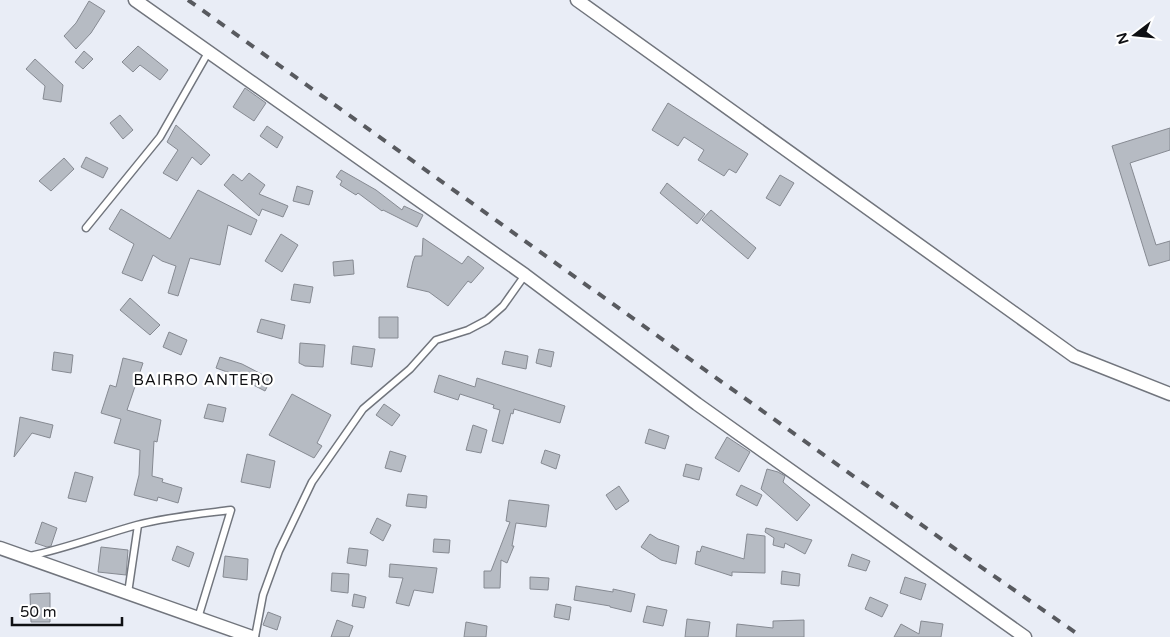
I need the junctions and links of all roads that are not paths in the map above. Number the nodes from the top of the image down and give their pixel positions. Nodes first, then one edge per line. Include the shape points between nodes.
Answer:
1 (136, 0) edge
2 (577, 0) edge
3 (209, 52) junction
4 (86, 228) dead end
5 (525, 275) junction
6 (1170, 394) edge
7 (138, 525) junction
8 (0, 548) edge
9 (26, 557) junction
10 (128, 593) junction
11 (198, 618) junction
12 (252, 637) edge
13 (255, 637) edge
14 (1024, 637) edge

1 - 3 street
2 - 6 street via 1074,356
3 - 4 lane via 160,137
3 - 5 street
5 - 13 lane via 503,306 488,320 436,340 410,369 363,409 312,482 278,551 263,595
5 - 14 street via 697,404
7 - 9 lane
7 - 10 lane
7 - 11 lane via 231,510
8 - 9 street
9 - 10 street
10 - 11 street
11 - 12 street

